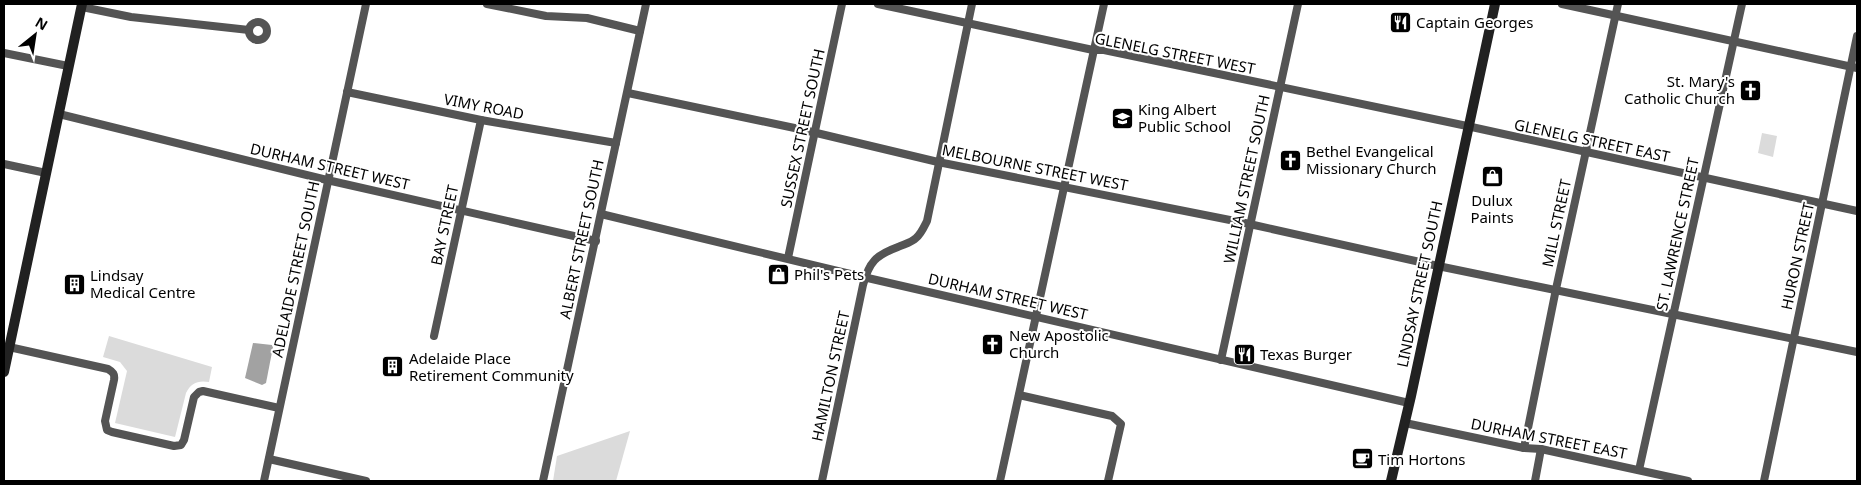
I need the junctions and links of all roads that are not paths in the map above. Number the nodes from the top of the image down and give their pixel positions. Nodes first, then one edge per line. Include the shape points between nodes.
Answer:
1 (366, 4) edge
2 (487, 4) edge
3 (646, 4) edge
4 (842, 4) edge
5 (878, 4) edge
6 (972, 4) edge
7 (1104, 4) edge
8 (1298, 4) edge
9 (1495, 4) edge
10 (1562, 4) edge
11 (1618, 4) edge
12 (1742, 4) edge
13 (82, 6) edge
14 (1615, 15) junction
15 (968, 22) junction
16 (249, 30) dead end
17 (640, 31) junction
18 (1857, 36) edge
19 (1734, 41) junction
20 (1094, 50) junction
21 (4, 53) edge
22 (68, 66) junction
23 (1854, 67) edge
24 (1280, 88) junction
25 (347, 92) junction
26 (628, 92) junction
27 (59, 114) junction
28 (481, 120) junction
29 (1467, 126) junction
30 (815, 132) junction
31 (616, 143) junction
32 (1585, 152) junction
33 (938, 162) junction
34 (4, 164) edge
35 (46, 173) junction
36 (1704, 177) junction
37 (328, 180) junction
38 (1063, 186) junction
39 (1821, 204) junction
40 (461, 211) junction
41 (1857, 211) edge
42 (601, 214) junction
43 (1252, 224) junction
44 (596, 242) junction
45 (788, 258) junction
46 (1438, 266) junction
47 (865, 277) junction
48 (1556, 289) junction
49 (1674, 314) junction
50 (1036, 316) junction
51 (434, 336) dead end
52 (1794, 338) junction
53 (9, 347) junction
54 (1857, 352) edge
55 (1221, 360) junction
56 (4, 372) edge
57 (1019, 395) junction
58 (1409, 402) junction
59 (279, 408) junction
60 (1405, 424) junction
61 (1524, 448) junction
62 (1541, 449) junction
63 (269, 459) junction
64 (1639, 470) junction
65 (350, 480) edge
66 (1678, 480) edge
67 (264, 481) edge
68 (366, 481) edge
69 (544, 481) edge
70 (822, 481) edge
71 (1000, 481) edge
72 (1108, 481) edge
73 (1391, 481) edge
74 (1535, 481) edge
75 (1688, 481) edge
76 (1764, 481) edge

1 - 25 street, ADELAIDE STREET SOUTH
2 - 17 street via 546,16 587,18
3 - 17 street, ALBERT STREET SOUTH
4 - 30 street, SUSSEX STREET SOUTH
5 - 15 street, GLENELG STREET WEST
6 - 15 street, HAMILTON STREET
7 - 20 street
8 - 24 street, WILLIAM STREET SOUTH
9 - 29 main road, LINDSAY STREET SOUTH
10 - 14 street
11 - 14 street, MILL STREET
12 - 19 street, ST. LAWRENCE STREET
13 - 16 street via 131,17
13 - 22 main road
14 - 19 street
14 - 32 street, MILL STREET
15 - 20 street, GLENELG STREET WEST
15 - 33 street, HAMILTON STREET
17 - 26 street, ALBERT STREET SOUTH
18 - 23 street, HURON STREET
19 - 23 street
19 - 36 street, ST. LAWRENCE STREET
20 - 24 street, GLENELG STREET WEST
20 - 38 street
21 - 22 street
22 - 27 main road
23 - 39 street, HURON STREET
24 - 29 street, GLENELG STREET WEST
24 - 43 street, WILLIAM STREET SOUTH
25 - 28 street, VIMY ROAD
25 - 37 street, ADELAIDE STREET SOUTH
26 - 30 street, MELBOURNE STREET WEST
26 - 31 street, ALBERT STREET SOUTH
27 - 35 main road
27 - 37 street, DURHAM STREET WEST
28 - 31 street, VIMY ROAD
28 - 40 street, BAY STREET
29 - 32 street, GLENELG STREET EAST
29 - 46 main road, LINDSAY STREET SOUTH
30 - 33 street, MELBOURNE STREET WEST
30 - 45 street, SUSSEX STREET SOUTH
31 - 42 street, ALBERT STREET SOUTH
32 - 36 street, GLENELG STREET EAST
32 - 48 street, MILL STREET
33 - 38 street, MELBOURNE STREET WEST
33 - 47 street, HAMILTON STREET via 927,222 920,234 910,242 879,255
34 - 35 street
35 - 53 main road
36 - 39 street, GLENELG STREET EAST
36 - 49 street, ST. LAWRENCE STREET
37 - 40 street, DURHAM STREET WEST
37 - 59 street, ADELAIDE STREET SOUTH
38 - 43 street, MELBOURNE STREET WEST
38 - 50 street
39 - 41 street, GLENELG STREET EAST
39 - 52 street, HURON STREET
40 - 44 street, DURHAM STREET WEST
40 - 51 street, BAY STREET
42 - 44 street, ALBERT STREET SOUTH
42 - 45 street, DURHAM STREET WEST
43 - 46 street, MELBOURNE STREET WEST
43 - 55 street, WILLIAM STREET SOUTH
44 - 69 street, ALBERT STREET SOUTH
45 - 47 street, DURHAM STREET WEST
46 - 48 street, MELBOURNE STREET WEST
46 - 58 main road, LINDSAY STREET SOUTH
47 - 50 street, DURHAM STREET WEST
47 - 70 street, HAMILTON STREET
48 - 49 street, MELBOURNE STREET WEST
48 - 61 street, MILL STREET
49 - 52 street, MELBOURNE STREET WEST
49 - 64 street, ST. LAWRENCE STREET
50 - 55 street, DURHAM STREET WEST
50 - 57 street
52 - 54 street, MELBOURNE STREET WEST
52 - 76 street, HURON STREET
53 - 56 main road
53 - 59 street via 112,372 114,380 105,426 120,434 181,445 194,397 203,391
55 - 58 street, DURHAM STREET WEST
57 - 71 street
57 - 72 street via 1112,416 1121,424
58 - 60 main road, LINDSAY STREET SOUTH
59 - 63 street, ADELAIDE STREET SOUTH
60 - 61 street, DURHAM STREET EAST
60 - 73 main road, LINDSAY STREET SOUTH
61 - 62 street, DURHAM STREET EAST
62 - 64 street, DURHAM STREET EAST
62 - 74 street
63 - 65 street
63 - 67 street, ADELAIDE STREET SOUTH
64 - 66 street, DURHAM STREET EAST
65 - 68 street
66 - 75 street, DURHAM STREET EAST

